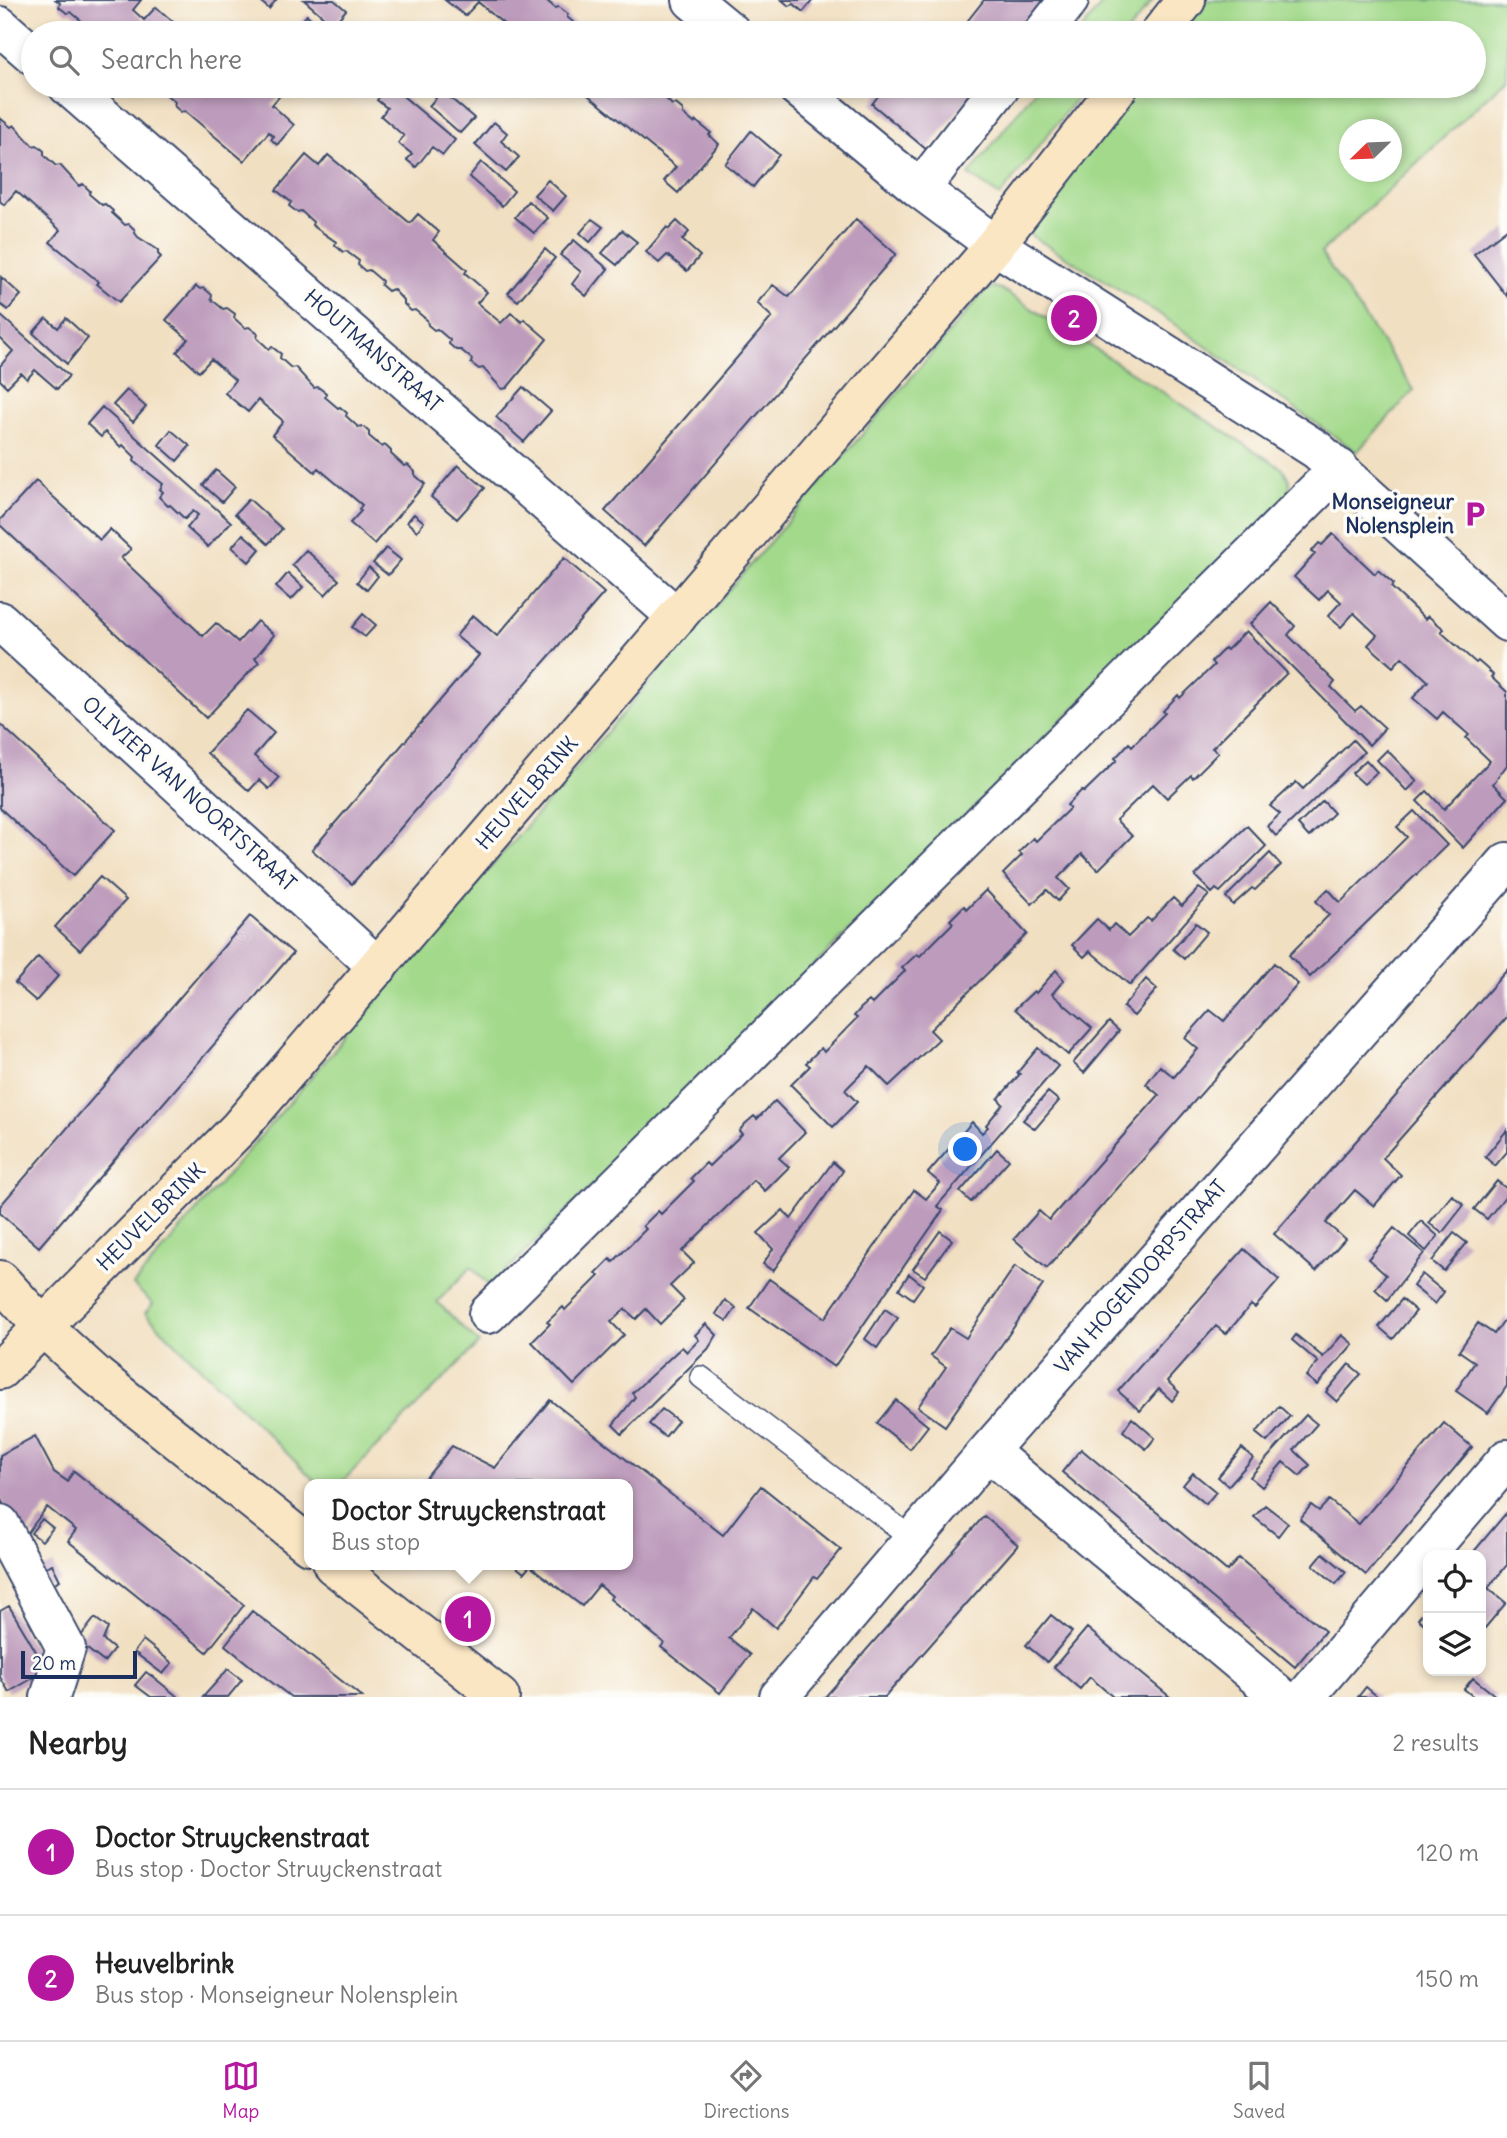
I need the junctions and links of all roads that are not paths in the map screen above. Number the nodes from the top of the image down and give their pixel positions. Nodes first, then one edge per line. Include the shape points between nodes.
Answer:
1 (692, 0) edge
2 (1069, 0) edge
3 (1186, 0) edge
4 (717, 21) edge
5 (1052, 21) edge
6 (1169, 21) edge
7 (0, 26) edge
8 (21, 44) edge
9 (82, 98) edge
10 (810, 98) edge
11 (992, 98) edge
12 (1110, 98) edge
13 (920, 189) junction
14 (995, 245) junction
15 (1339, 468) junction
16 (677, 617) junction
17 (0, 621) edge
18 (1507, 622) edge
19 (1507, 862) edge
20 (378, 967) junction
21 (0, 1280) edge
22 (488, 1314) dead end
23 (44, 1328) junction
24 (0, 1370) edge
25 (701, 1377) dead end
26 (988, 1451) junction
27 (1507, 1459) edge
28 (0, 1524) edge
29 (913, 1539) junction
30 (304, 1541) edge
31 (339, 1570) edge
32 (50, 1697) edge
33 (500, 1697) edge
34 (779, 1697) edge
35 (1281, 1697) edge
36 (1305, 1697) edge

1 - 4 street
2 - 5 street
3 - 6 street
7 - 8 street
9 - 16 street, HOUTMANSTRAAT
10 - 13 street
11 - 13 street
12 - 14 street, HEUVELBRINK
13 - 14 street
14 - 15 street via 1295,435
14 - 16 street, HEUVELBRINK
15 - 18 street
15 - 22 street
16 - 20 street, HEUVELBRINK
17 - 20 street, OLIVIER VAN NOORTSTRAAT
19 - 26 street, VAN HOGENDORPSTRAAT
20 - 23 street, HEUVELBRINK via 239,1128
21 - 23 street
23 - 24 street, HEUVELBRINK
23 - 30 street via 109,1386
25 - 29 lane
26 - 29 street, VAN HOGENDORPSTRAAT
26 - 35 street
27 - 36 street
28 - 32 street via 66,1648
29 - 34 street, VAN HOGENDORPSTRAAT
31 - 33 street

